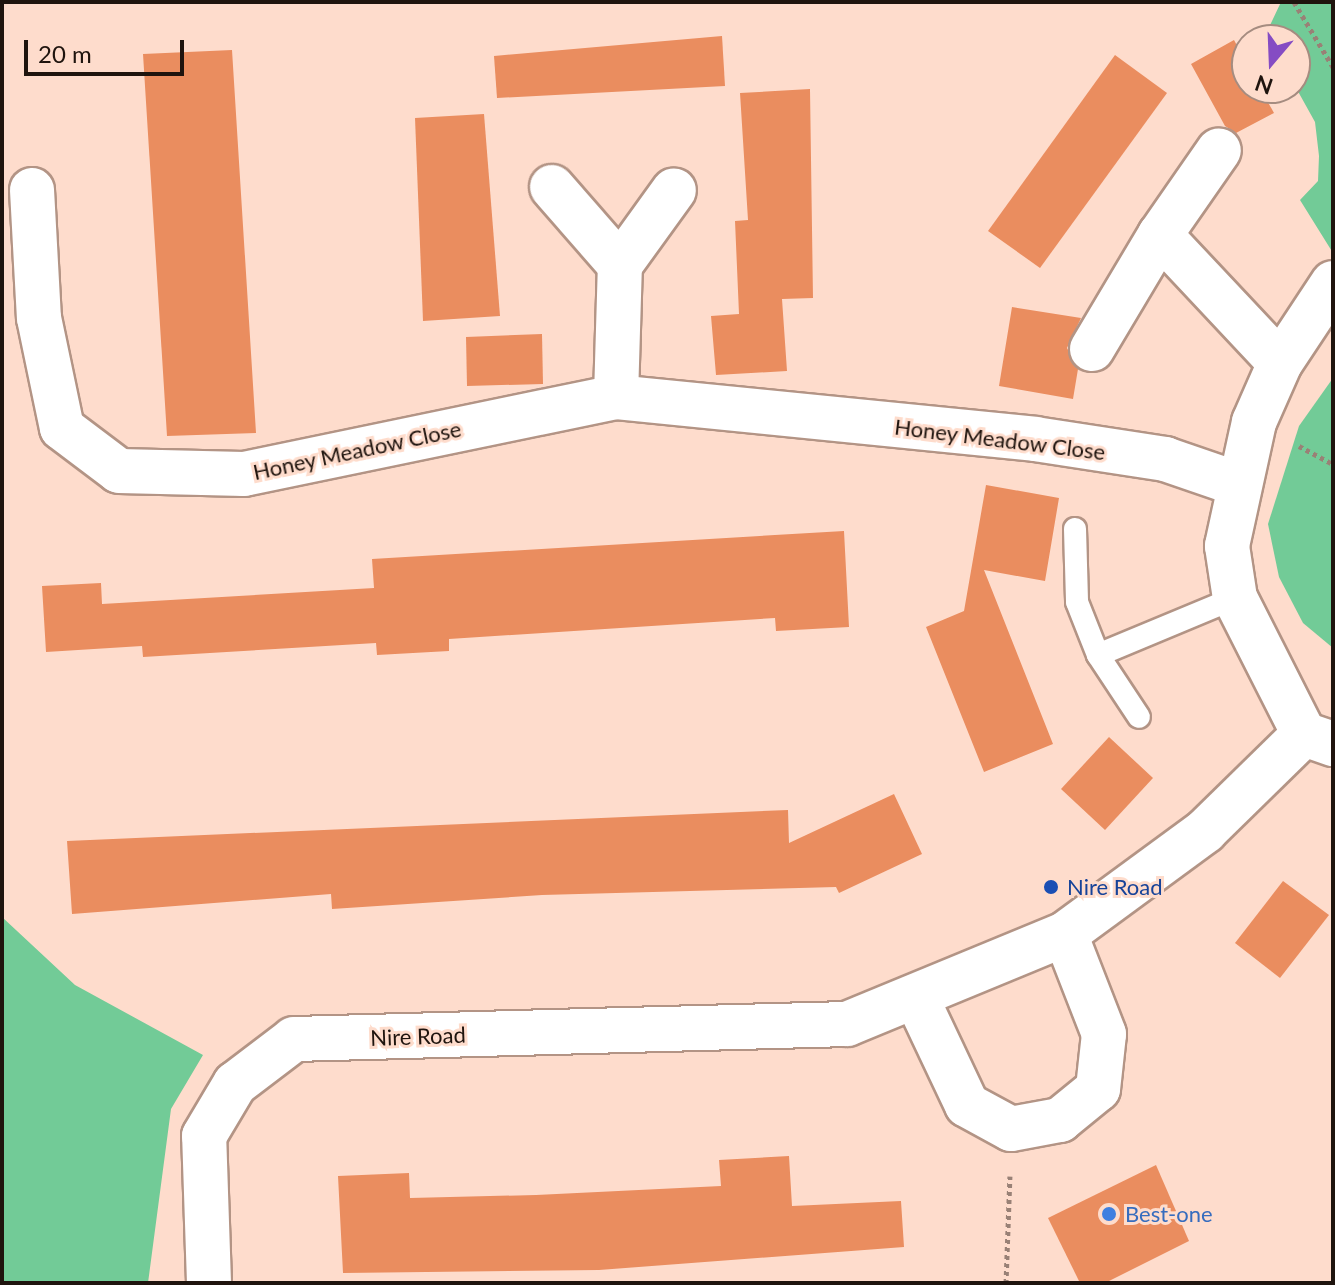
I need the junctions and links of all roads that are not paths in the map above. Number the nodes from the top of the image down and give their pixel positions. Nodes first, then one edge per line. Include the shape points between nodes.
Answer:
1 (1219, 150) dead end
2 (552, 187) dead end
3 (32, 190) dead end
4 (674, 190) dead end
5 (1160, 235) junction
6 (620, 265) junction
7 (1333, 283) edge
8 (1092, 349) dead end
9 (1280, 363) junction
10 (616, 397) junction
11 (1238, 484) junction
12 (1075, 529) dead end
13 (1235, 598) junction
14 (1098, 655) junction
15 (1139, 717) dead end
16 (1318, 739) edge
17 (1065, 934) junction
18 (916, 997) junction
19 (209, 1283) edge

1 - 5 street
2 - 6 street
3 - 10 street, Honey Meadow Close via 39,318 62,428 119,471 244,474
4 - 6 street
5 - 8 street
5 - 9 street
6 - 10 street
7 - 9 street
9 - 11 street
10 - 11 street, Honey Meadow Close via 1035,439 1165,459
11 - 13 street via 1227,546
12 - 14 lane via 1077,602
13 - 14 lane
13 - 16 street
14 - 15 lane
16 - 17 street, Nire Road
17 - 18 street, Nire Road
17 - 18 street via 1104,1034 1098,1089 1060,1120 1011,1129 967,1105
18 - 19 street, Nire Road via 847,1024 294,1039 235,1084 204,1136

